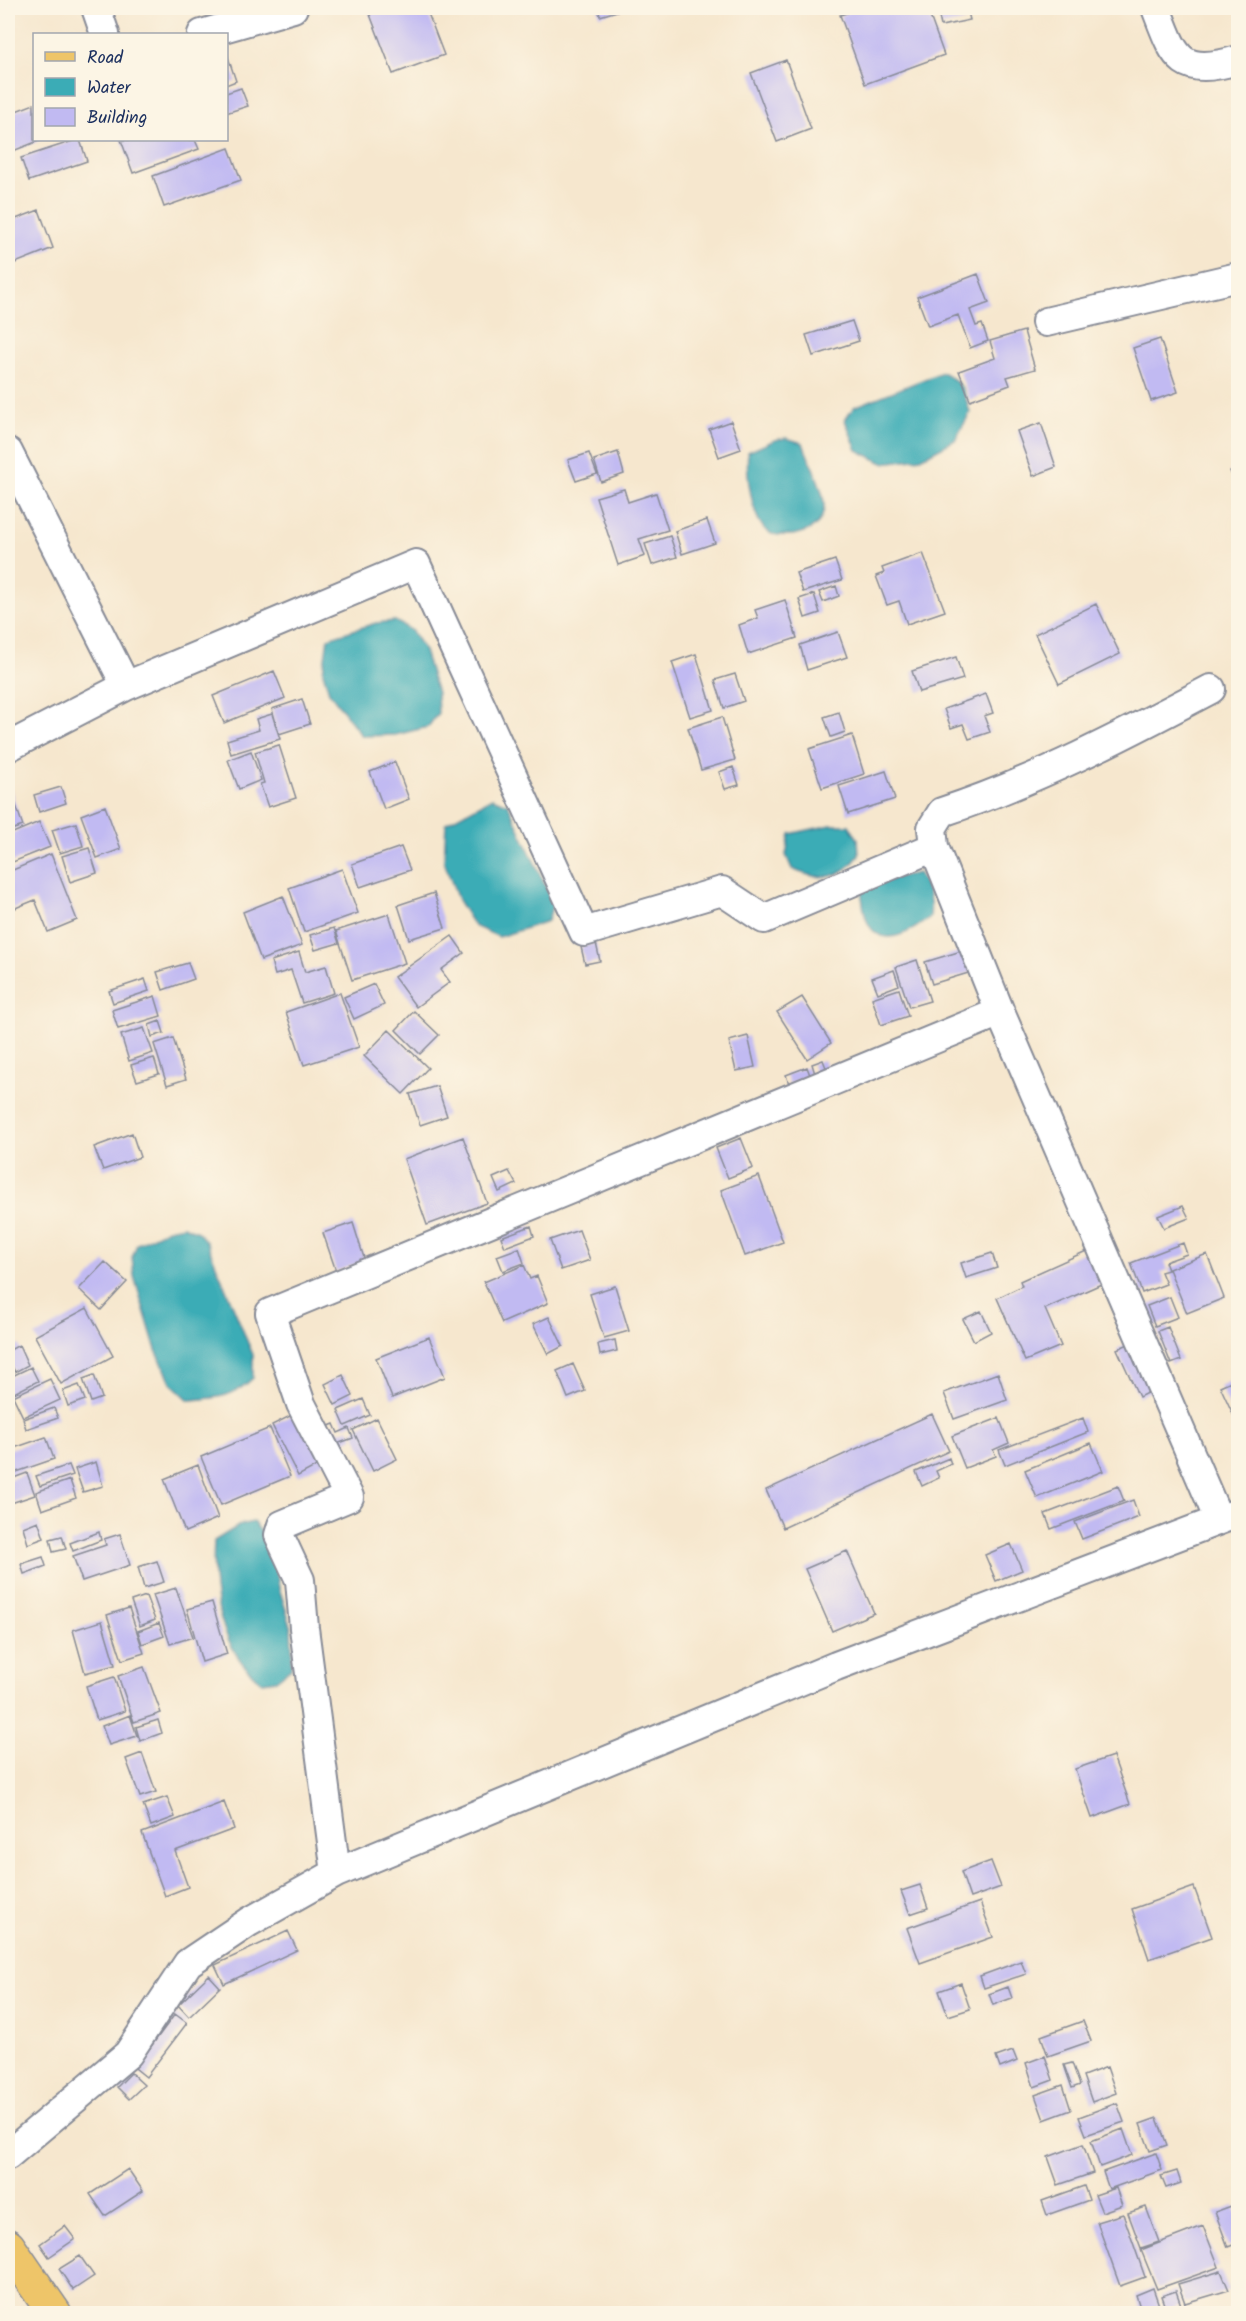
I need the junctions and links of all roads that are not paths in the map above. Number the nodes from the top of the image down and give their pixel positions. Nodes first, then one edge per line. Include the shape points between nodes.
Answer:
1 (96, 8) edge
2 (293, 8) edge
3 (1156, 8) edge
4 (105, 33) edge
5 (206, 33) edge
6 (1239, 60) edge
7 (1239, 278) edge
8 (1046, 322) dead end
9 (8, 452) edge
10 (126, 686) junction
11 (1210, 689) dead end
12 (8, 747) edge
13 (934, 847) junction
14 (1000, 1012) junction
15 (1229, 1517) edge
16 (336, 1873) junction
17 (8, 2155) edge
18 (8, 2246) edge
19 (56, 2313) edge

1 - 4 street
2 - 5 street
3 - 6 street via 1172,49 1185,63 1203,66
7 - 8 street
9 - 10 street
10 - 12 street
10 - 13 street via 416,564 584,932 722,891 764,919
11 - 13 street via 1101,747 942,812 932,828
13 - 14 street
14 - 15 street
14 - 16 street via 270,1313 301,1404 350,1497 282,1525 279,1535 300,1580
15 - 16 street via 836,1665
16 - 17 street via 249,1922 188,1963 128,2054
18 - 19 main road

